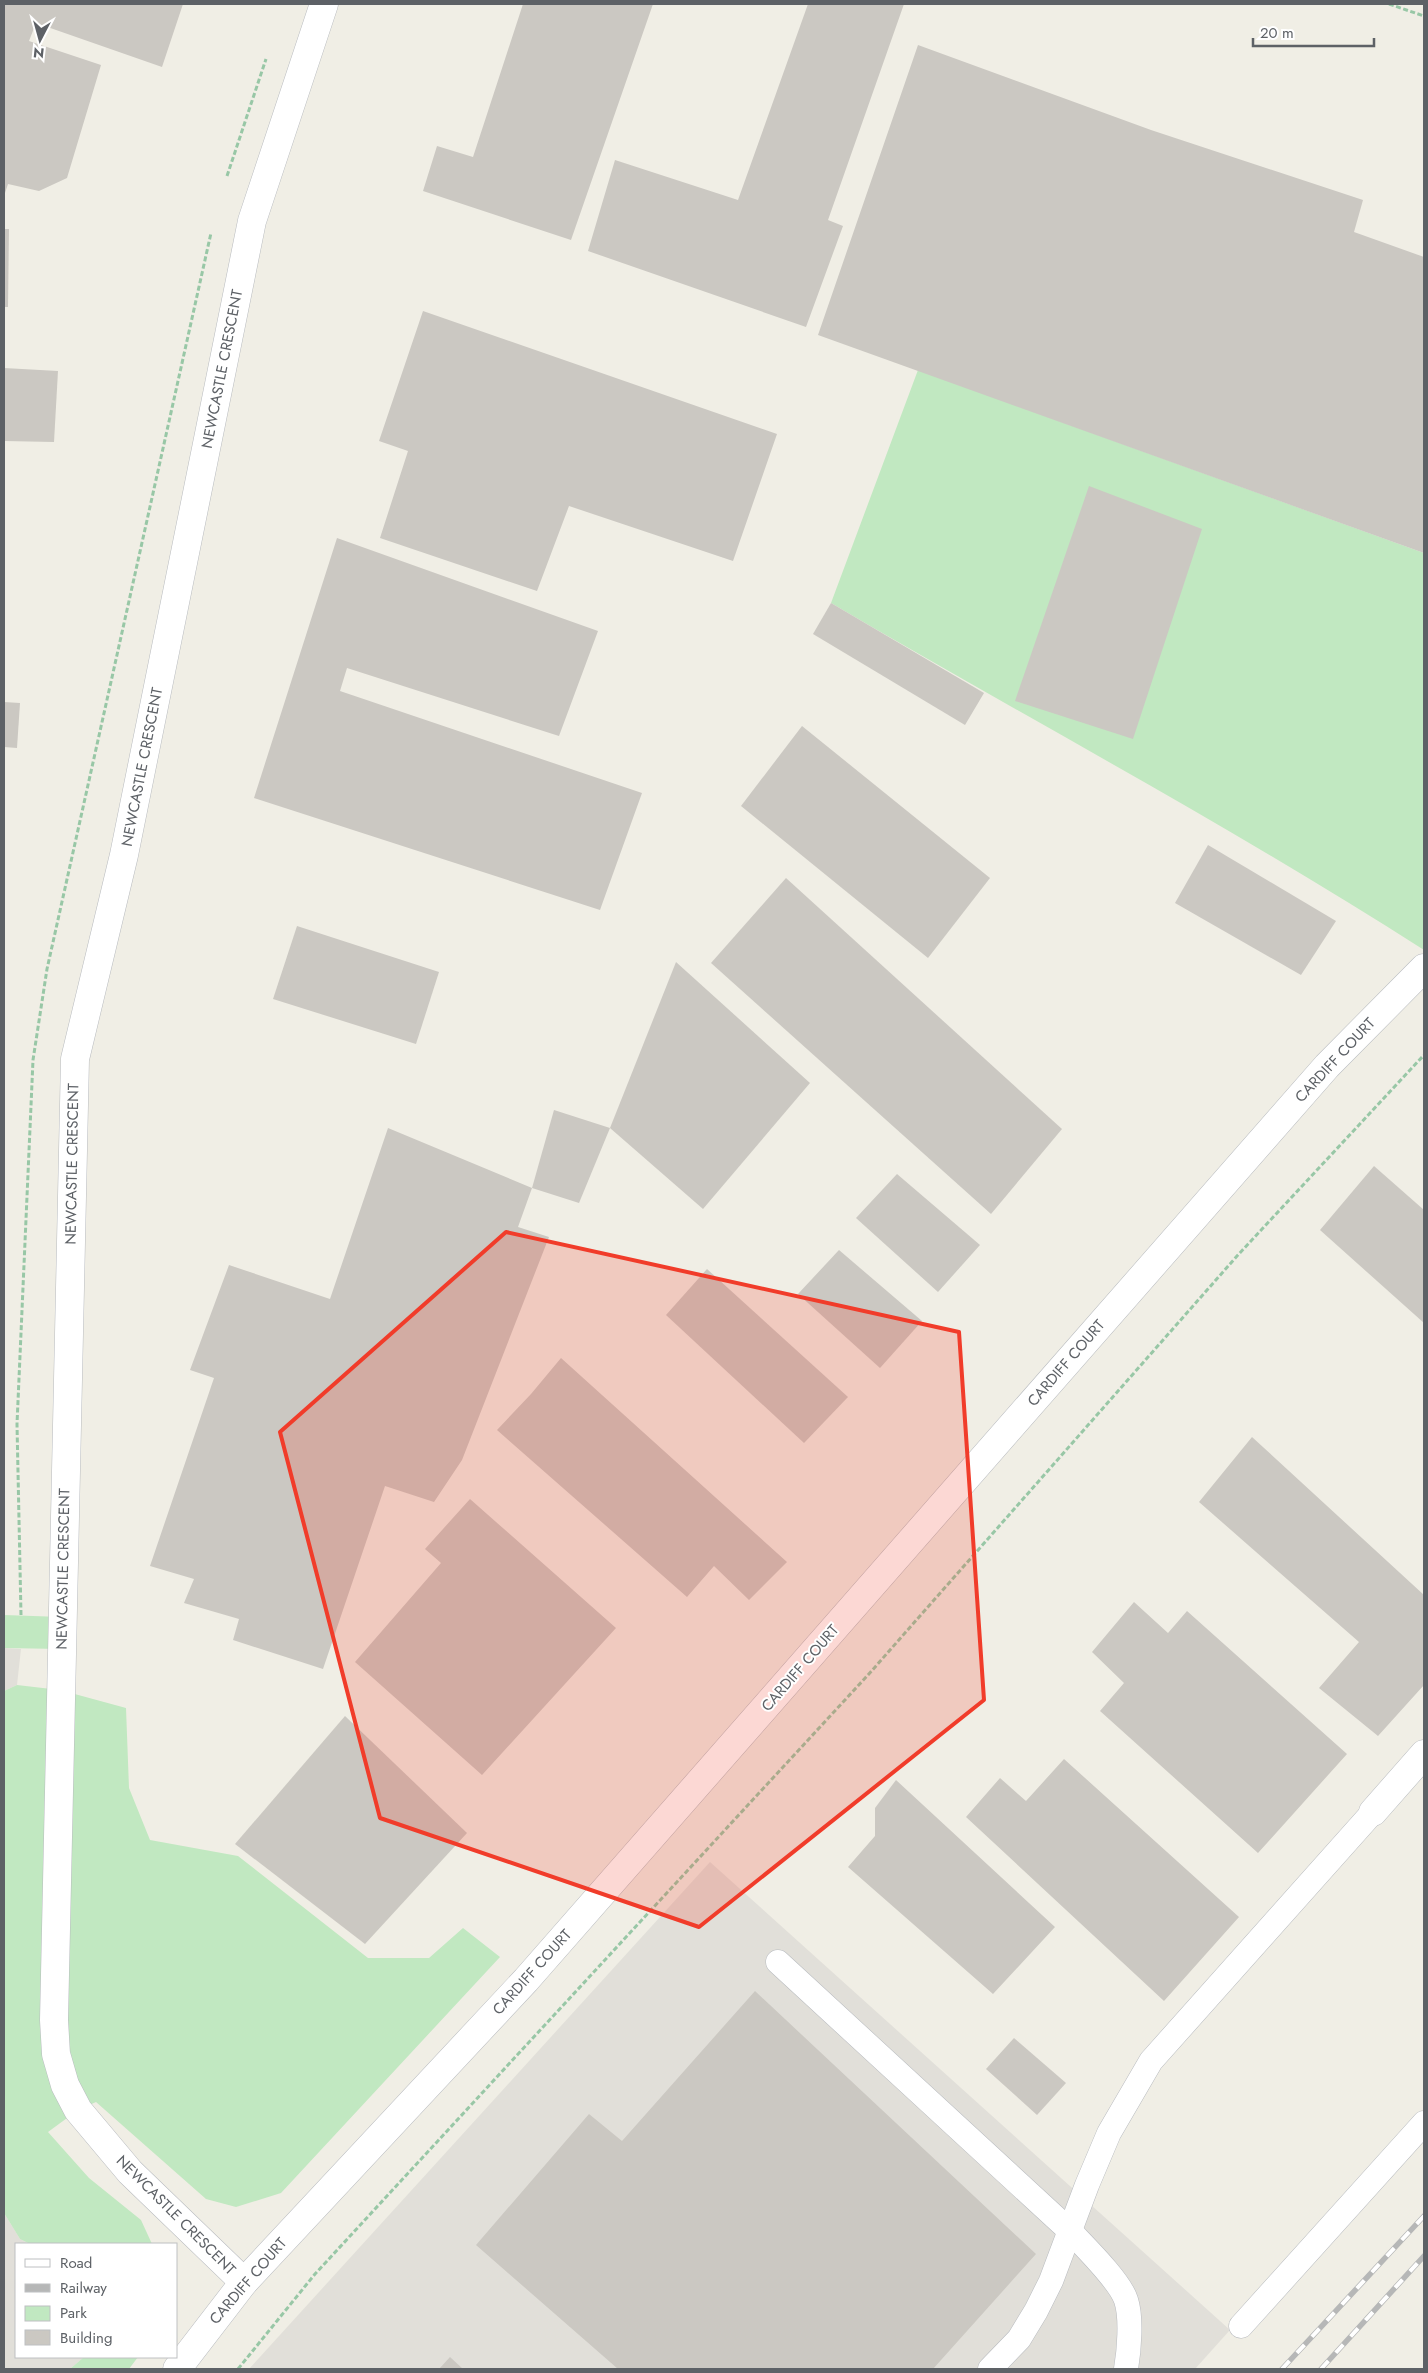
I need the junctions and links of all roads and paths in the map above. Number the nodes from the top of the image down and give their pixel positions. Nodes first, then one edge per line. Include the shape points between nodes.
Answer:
1 (324, 4) edge
2 (1389, 4) edge
3 (1424, 16) edge
4 (1424, 968) edge
5 (1424, 1055) edge
6 (1424, 1754) edge
7 (1373, 1812) joint
8 (778, 1962) dead end
9 (1424, 2123) edge
10 (1070, 2231) junction
11 (244, 2282) junction
12 (1241, 2326) dead end
13 (177, 2369) edge
14 (238, 2369) edge
15 (990, 2369) edge
16 (1126, 2369) edge

1 - 11 street, NEWCASTLE CRESCENT via 252,221 124,855 75,1059 59,1700 56,2054 65,2086 78,2110 130,2172
2 - 3 path
4 - 11 street, CARDIFF COURT via 1326,1066 526,1980
5 - 14 path via 1237,1256 868,1676 315,2274
6 - 7 street
7 - 10 lane via 1151,2061 1109,2132
8 - 10 lane
9 - 12 lane
10 - 15 lane via 1052,2281 1036,2311 1019,2339
10 - 16 lane via 1101,2264 1126,2300 1130,2345
11 - 13 street, CARDIFF COURT

